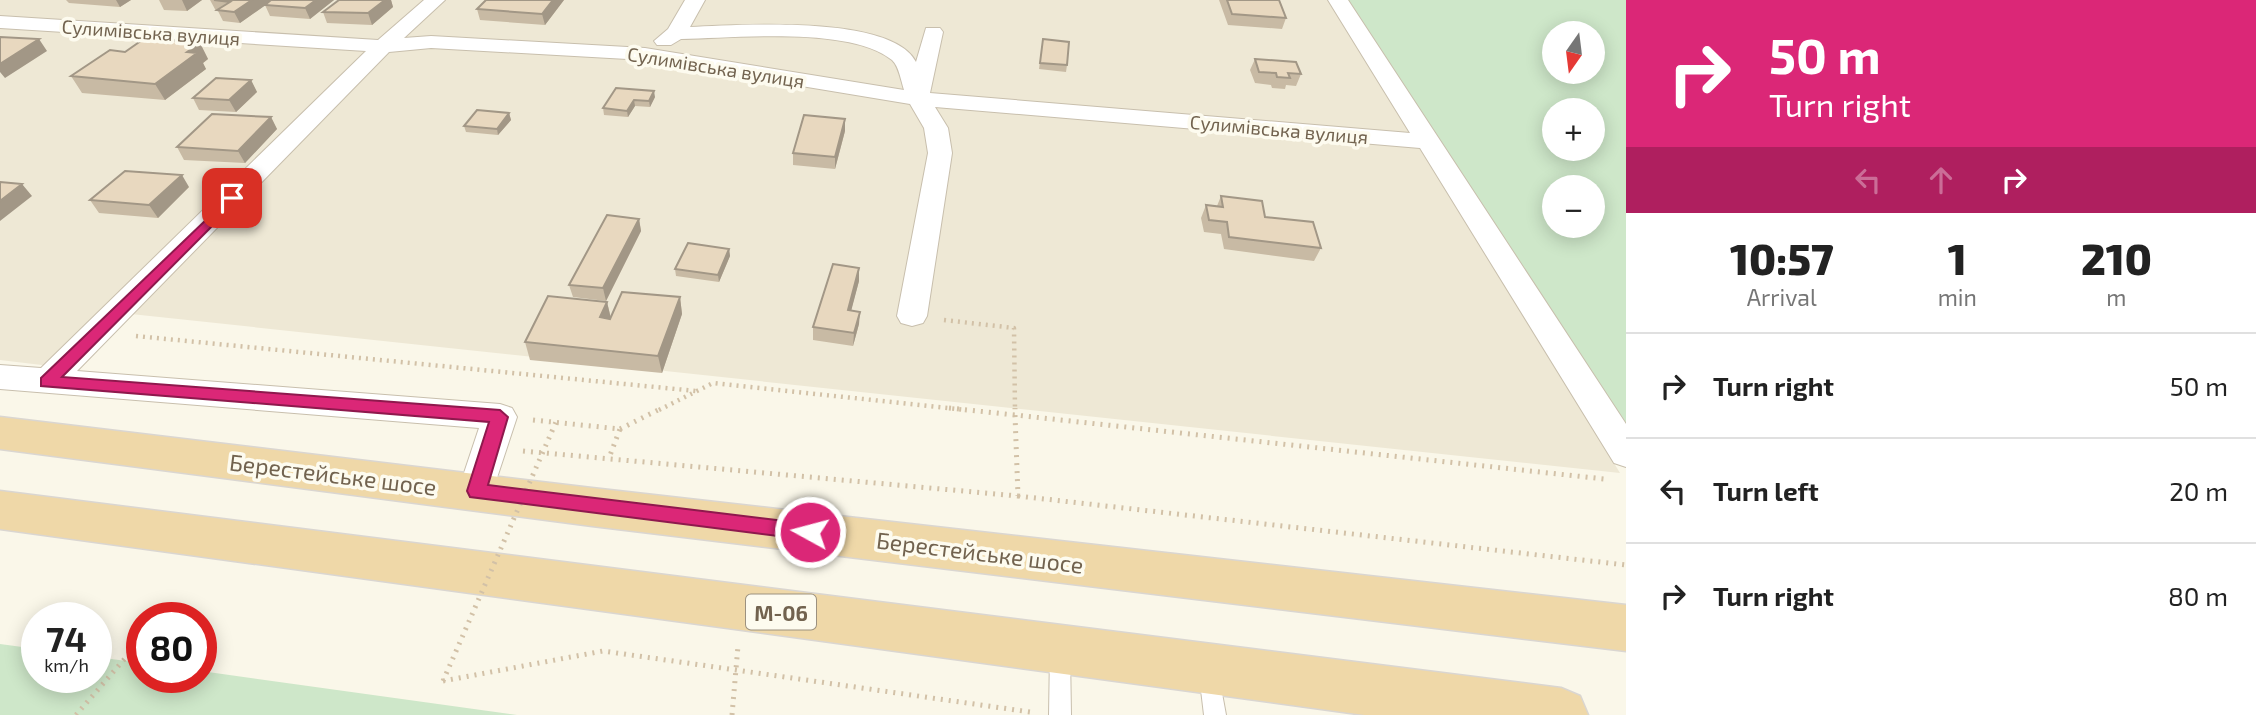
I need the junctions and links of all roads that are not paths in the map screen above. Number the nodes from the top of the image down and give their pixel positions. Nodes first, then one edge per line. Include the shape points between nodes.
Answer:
1 (435, 0) edge
2 (695, 0) edge
3 (1338, 0) edge
4 (0, 22) edge
5 (933, 32) dead end
6 (676, 33) junction
7 (383, 46) junction
8 (645, 54) junction
9 (918, 99) junction
10 (1431, 142) junction
11 (912, 316) road end
12 (0, 377) edge
13 (47, 382) junction
14 (0, 433) edge
15 (1626, 453) edge
16 (477, 491) junction
17 (0, 510) edge
18 (1626, 628) edge
19 (1060, 648) junction
20 (1209, 667) junction
21 (1050, 714) edge
22 (1215, 715) edge
23 (1561, 715) edge

1 - 7 street
2 - 6 street
3 - 10 street
4 - 7 street, Сулимівська вулиця
5 - 9 street
6 - 8 street
6 - 9 street via 787,30 858,37 904,59
7 - 8 street, Сулимівська вулиця via 431,42
7 - 13 street
8 - 9 street, Сулимівська вулиця
9 - 10 street, Сулимівська вулиця
9 - 11 street via 936,128 940,153
10 - 15 street
12 - 13 street
13 - 16 street via 500,417
14 - 16 highway, Берестейське шосе
16 - 18 highway, Берестейське шосе
17 - 19 highway, М-06
19 - 20 highway, М-06
19 - 21 lane
20 - 22 lane
20 - 23 highway, М-06

